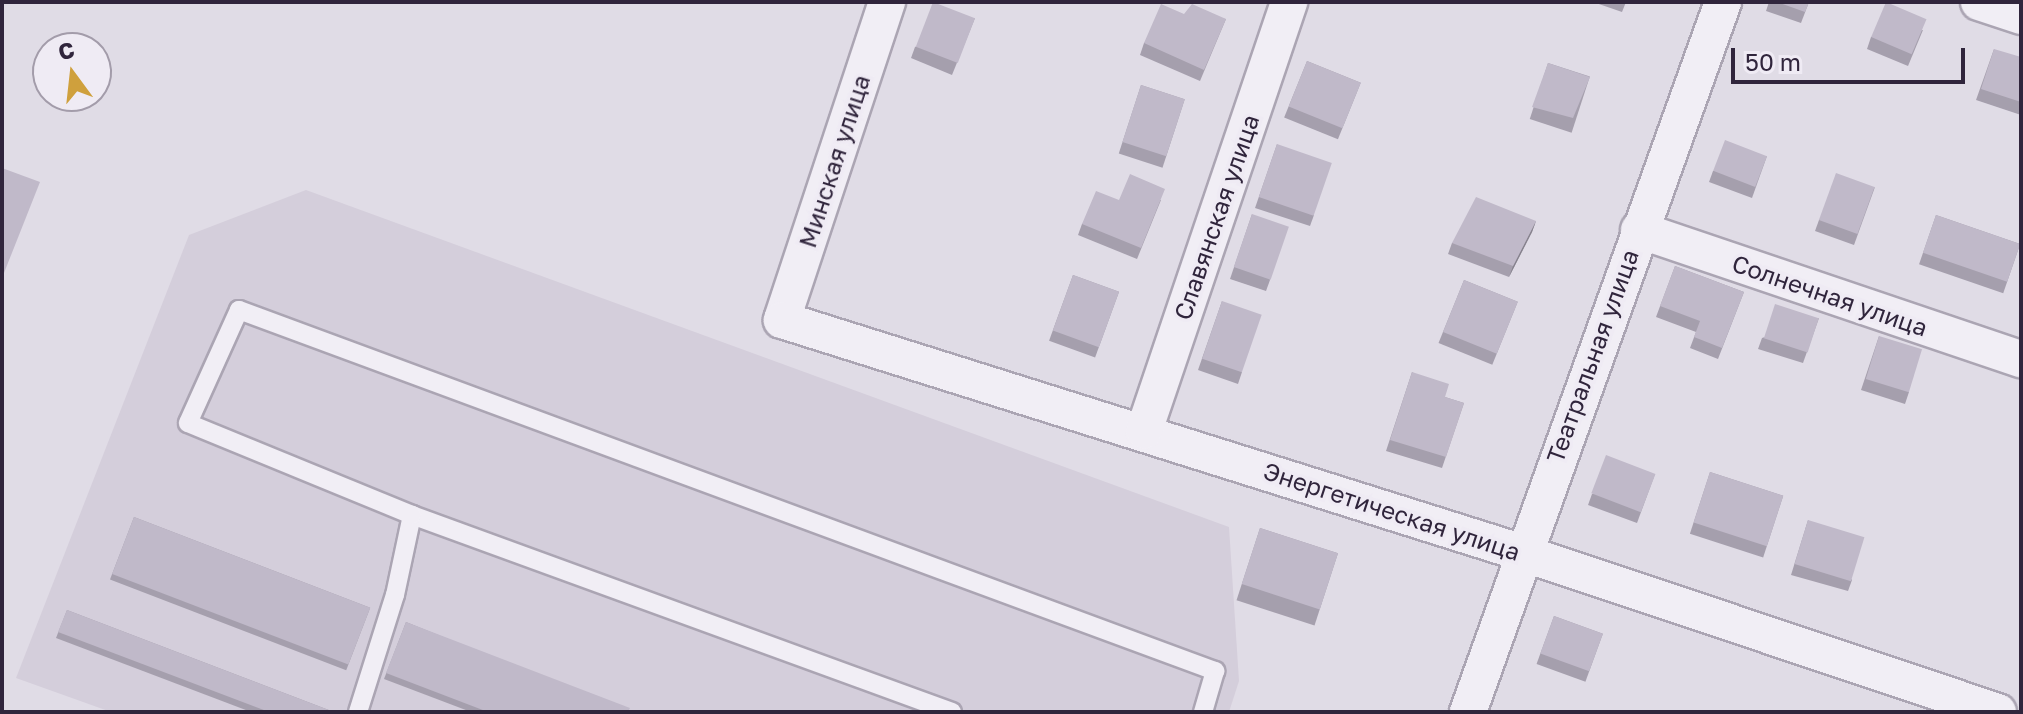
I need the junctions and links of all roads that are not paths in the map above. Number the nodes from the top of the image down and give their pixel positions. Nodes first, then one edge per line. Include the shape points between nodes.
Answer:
1 (887, 2) edge
2 (1289, 2) edge
3 (1723, 2) edge
4 (1979, 2) edge
5 (2021, 16) edge
6 (1639, 230) junction
7 (782, 320) joint
8 (2021, 359) edge
9 (1144, 431) junction
10 (412, 515) junction
11 (1520, 552) junction
12 (358, 712) edge
13 (952, 712) edge
14 (1203, 712) edge
15 (1468, 712) edge
16 (1998, 712) edge

1 - 7 street, Минская улица
2 - 9 street, Славянская улица
3 - 6 street, Театральная улица
4 - 5 street
6 - 8 street, Солнечная улица
6 - 11 street, Театральная улица
7 - 9 street, Энергетическая улица
9 - 11 street, Энергетическая улица
10 - 12 lane
10 - 13 lane
10 - 14 lane via 188,423 239,310 1215,671
11 - 15 street, Театральная улица
11 - 16 street, Энергетическая улица

